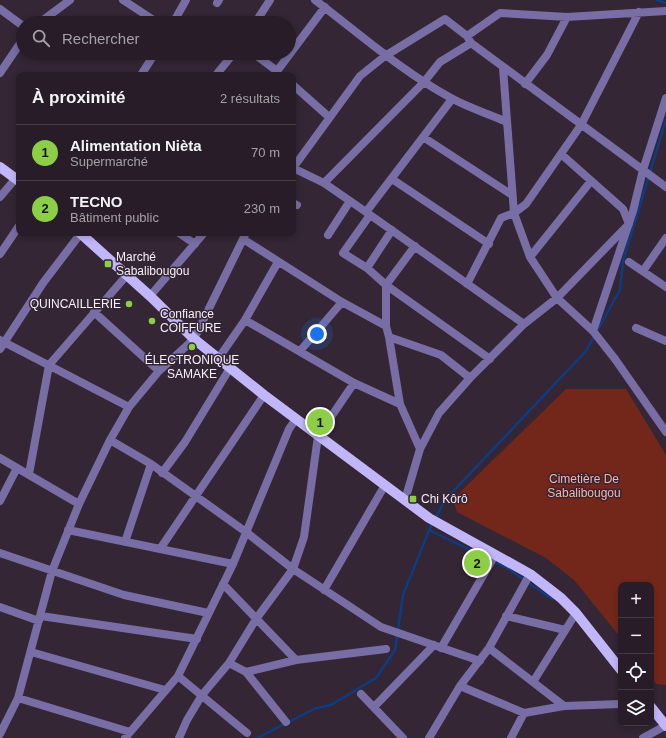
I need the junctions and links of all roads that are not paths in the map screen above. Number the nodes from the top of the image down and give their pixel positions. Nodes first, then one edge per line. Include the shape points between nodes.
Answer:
1 (70, 0) edge
2 (122, 0) edge
3 (186, 0) edge
4 (270, 0) edge
5 (315, 0) edge
6 (325, 7) junction
7 (0, 9) edge
8 (666, 11) edge
9 (640, 12) junction
10 (48, 16) edge
11 (147, 16) edge
12 (177, 16) edge
13 (260, 16) edge
14 (567, 17) junction
15 (16, 21) edge
16 (469, 40) junction
17 (296, 48) edge
18 (16, 49) edge
19 (385, 56) junction
20 (150, 60) edge
21 (228, 60) edge
22 (261, 60) edge
23 (288, 60) edge
24 (503, 68) junction
25 (142, 72) edge
26 (218, 72) edge
27 (276, 72) edge
28 (279, 72) edge
29 (0, 73) edge
30 (424, 82) junction
31 (524, 84) junction
32 (296, 88) edge
33 (452, 99) junction
34 (665, 102) edge
35 (329, 117) junction
36 (507, 122) junction
37 (581, 125) junction
38 (423, 137) junction
39 (561, 154) junction
40 (296, 164) edge
41 (0, 167) edge
42 (296, 169) edge
43 (643, 170) junction
44 (16, 178) edge
45 (392, 179) junction
46 (16, 180) edge
47 (591, 181) junction
48 (324, 183) junction
49 (666, 186) edge
50 (512, 195) junction
51 (0, 197) edge
52 (350, 201) junction
53 (368, 213) junction
54 (514, 213) junction
55 (628, 224) junction
56 (16, 230) edge
57 (392, 230) junction
58 (328, 235) dead end
59 (81, 236) edge
60 (85, 236) edge
61 (183, 236) edge
62 (202, 236) edge
63 (244, 236) edge
64 (666, 238) edge
65 (195, 244) junction
66 (489, 244) junction
67 (415, 246) junction
68 (0, 254) edge
69 (530, 257) junction
70 (278, 262) junction
71 (629, 262) dead end
72 (367, 268) junction
73 (642, 271) junction
74 (126, 275) junction
75 (467, 284) junction
76 (386, 285) junction
77 (666, 286) edge
78 (150, 296) junction
79 (557, 298) junction
80 (342, 302) junction
81 (94, 312) junction
82 (245, 320) junction
83 (524, 324) junction
84 (386, 326) junction
85 (636, 328) dead end
86 (593, 331) junction
87 (390, 337) junction
88 (194, 340) junction
89 (666, 341) edge
90 (1, 343) edge
91 (300, 351) junction
92 (218, 359) junction
93 (490, 359) junction
94 (50, 365) junction
95 (230, 368) junction
96 (159, 371) junction
97 (470, 378) junction
98 (354, 383) junction
99 (264, 395) junction
100 (400, 404) junction
101 (129, 407) junction
102 (296, 419) junction
103 (666, 432) edge
104 (318, 436) junction
105 (110, 440) junction
106 (420, 449) junction
107 (0, 458) edge
108 (151, 464) junction
109 (17, 468) junction
110 (162, 473) junction
111 (29, 474) junction
112 (385, 485) junction
113 (196, 497) junction
114 (405, 500) junction
115 (0, 501) edge
116 (79, 504) junction
117 (68, 530) junction
118 (246, 532) junction
119 (125, 542) junction
120 (160, 549) junction
121 (0, 553) edge
122 (495, 555) junction
123 (233, 564) junction
124 (294, 569) junction
125 (52, 571) junction
126 (530, 574) junction
127 (223, 584) junction
128 (324, 590) junction
129 (0, 607) edge
130 (208, 613) junction
131 (576, 613) junction
132 (506, 616) junction
133 (40, 618) junction
134 (256, 619) junction
135 (565, 630) junction
136 (197, 639) junction
137 (438, 647) junction
138 (489, 648) junction
139 (386, 649) dead end
140 (30, 652) junction
141 (296, 660) junction
142 (480, 661) junction
143 (229, 663) junction
144 (618, 666) edge
145 (246, 672) junction
146 (178, 676) junction
147 (533, 682) junction
148 (460, 686) junction
149 (165, 690) junction
150 (361, 694) dead end
151 (202, 695) junction
152 (18, 698) junction
153 (618, 704) edge
154 (564, 706) junction
155 (374, 707) junction
156 (654, 711) edge
157 (524, 713) junction
158 (286, 722) dead end
159 (666, 726) edge
160 (246, 733) dead end
161 (0, 734) edge
162 (128, 735) edge
163 (180, 738) edge
164 (403, 738) edge
165 (429, 738) edge
166 (511, 738) edge
167 (643, 738) edge

1 - 10 street
2 - 11 street
3 - 12 street
4 - 13 street
5 - 6 street
6 - 17 street
6 - 19 street
7 - 15 street
8 - 9 street
9 - 14 street
9 - 37 street
14 - 16 street via 500,14
14 - 31 street via 547,55
16 - 19 street via 445,19
16 - 24 street
16 - 30 street via 440,62
18 - 29 street
19 - 30 street
19 - 35 street via 360,76
20 - 25 street
21 - 26 street
22 - 27 street
23 - 28 street
24 - 31 street
24 - 36 street
30 - 33 street
30 - 48 street
31 - 37 street
32 - 35 street
33 - 36 street
33 - 38 street
34 - 43 street
35 - 40 street
36 - 50 street
37 - 39 street
37 - 43 street
38 - 45 street
38 - 50 street
39 - 47 street
39 - 54 street via 526,204
41 - 44 main road
42 - 48 street
43 - 49 street
43 - 55 street
45 - 53 street
45 - 66 street
46 - 51 street
47 - 55 street via 623,209
47 - 69 street
48 - 52 street
50 - 54 street
52 - 53 street
52 - 58 street
53 - 57 street
53 - 72 street via 343,253
54 - 66 street via 501,218
54 - 69 street
55 - 79 street
55 - 86 street
56 - 68 street
57 - 67 street
57 - 72 street
59 - 90 street via 43,283
60 - 74 main road
61 - 65 street
62 - 65 street
63 - 70 street
63 - 88 street
64 - 73 street
65 - 78 street
66 - 75 street
67 - 75 street
67 - 76 street
69 - 79 street
70 - 80 street
70 - 82 street
71 - 73 street
72 - 76 street
73 - 77 street
74 - 78 main road
74 - 81 street
75 - 83 street
76 - 84 street
76 - 93 street
78 - 88 main road
79 - 83 street
79 - 86 street
80 - 84 street
80 - 91 street
81 - 94 street
81 - 96 street
82 - 91 street
82 - 92 street
83 - 93 street
84 - 87 street
85 - 89 street
86 - 103 street
87 - 97 street via 441,355
87 - 100 street
88 - 92 main road
88 - 96 street
90 - 94 street
91 - 98 street
92 - 95 main road
93 - 97 street
94 - 101 street
94 - 111 street
95 - 99 main road
95 - 110 street via 185,442
96 - 101 street
97 - 106 street via 439,413
98 - 100 street
98 - 104 street
99 - 102 main road
99 - 113 street
100 - 106 street
101 - 105 street
102 - 104 main road
102 - 118 street via 289,429
104 - 112 main road
104 - 124 street via 304,537
105 - 108 street
105 - 116 street
106 - 114 street
107 - 109 street
108 - 110 street
108 - 119 street
109 - 111 street
109 - 115 street
110 - 113 street
111 - 116 street
112 - 114 main road
112 - 128 street
113 - 118 street
113 - 120 street
114 - 122 main road via 432,520
116 - 117 street
117 - 119 street
117 - 125 street
118 - 123 street
118 - 124 street
119 - 120 street
120 - 123 street
121 - 125 street
122 - 126 main road
122 - 137 street
123 - 127 street
124 - 128 street
124 - 134 street
125 - 130 street via 124,595
125 - 133 street
126 - 131 main road
126 - 132 street
127 - 130 street
127 - 134 street
128 - 137 street via 381,627
129 - 133 street
130 - 136 street
131 - 135 street
131 - 144 main road
132 - 135 street
132 - 138 street
133 - 136 street
133 - 140 street
134 - 141 street
134 - 143 street
135 - 147 street
136 - 146 street
137 - 142 street
137 - 155 street
138 - 142 street
138 - 147 street
139 - 141 street
140 - 149 street
140 - 152 street
141 - 145 street
142 - 148 street
143 - 145 street
143 - 151 street
145 - 158 street
146 - 149 street
146 - 151 street
147 - 154 street
148 - 157 street
148 - 165 street
149 - 162 street
150 - 155 street
151 - 160 street
151 - 163 street
152 - 161 street
152 - 162 street
153 - 154 street
154 - 157 street
155 - 164 street
156 - 159 main road
157 - 166 street
159 - 167 street

